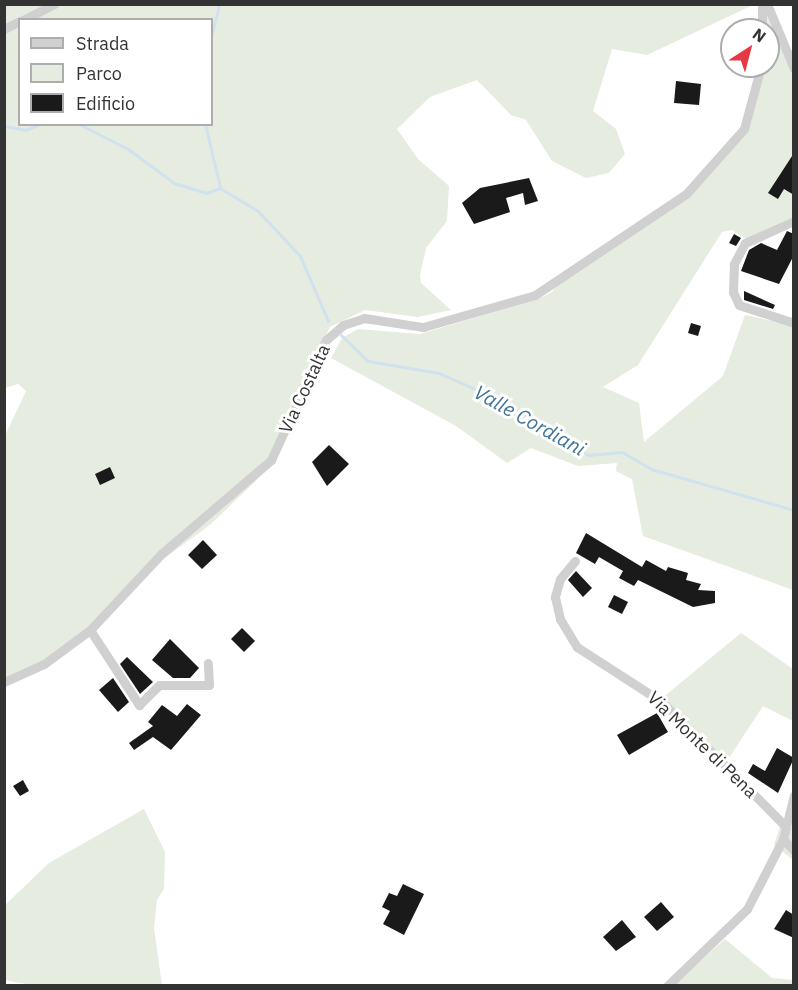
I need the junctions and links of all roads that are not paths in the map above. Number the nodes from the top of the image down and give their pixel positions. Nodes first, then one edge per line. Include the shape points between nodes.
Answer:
1 (54, 4) edge
2 (765, 4) edge
3 (25, 18) edge
4 (18, 22) edge
5 (4, 29) edge
6 (784, 42) junction
7 (794, 54) edge
8 (794, 69) edge
9 (758, 78) edge
10 (794, 221) edge
11 (794, 323) edge
12 (575, 561) dead end
13 (90, 630) junction
14 (208, 663) dead end
15 (4, 682) edge
16 (794, 795) edge
17 (784, 825) junction
18 (783, 839) junction
19 (794, 851) edge
20 (667, 986) edge

1 - 3 street
2 - 6 street
4 - 5 street
6 - 7 street
6 - 8 street
9 - 13 street, Via Costalta via 753,111 744,129 686,194 535,295 423,327 364,318 343,325 326,340 270,460 161,555
10 - 11 street via 745,243 734,264 733,292 739,305
12 - 17 street, Via Monte di Pena via 560,579 555,597 560,619 577,647 662,702
13 - 14 street via 139,705 159,685 209,685
13 - 15 street, Via Costalta via 44,664
16 - 17 street
17 - 18 street
18 - 19 street
18 - 20 street via 747,909

